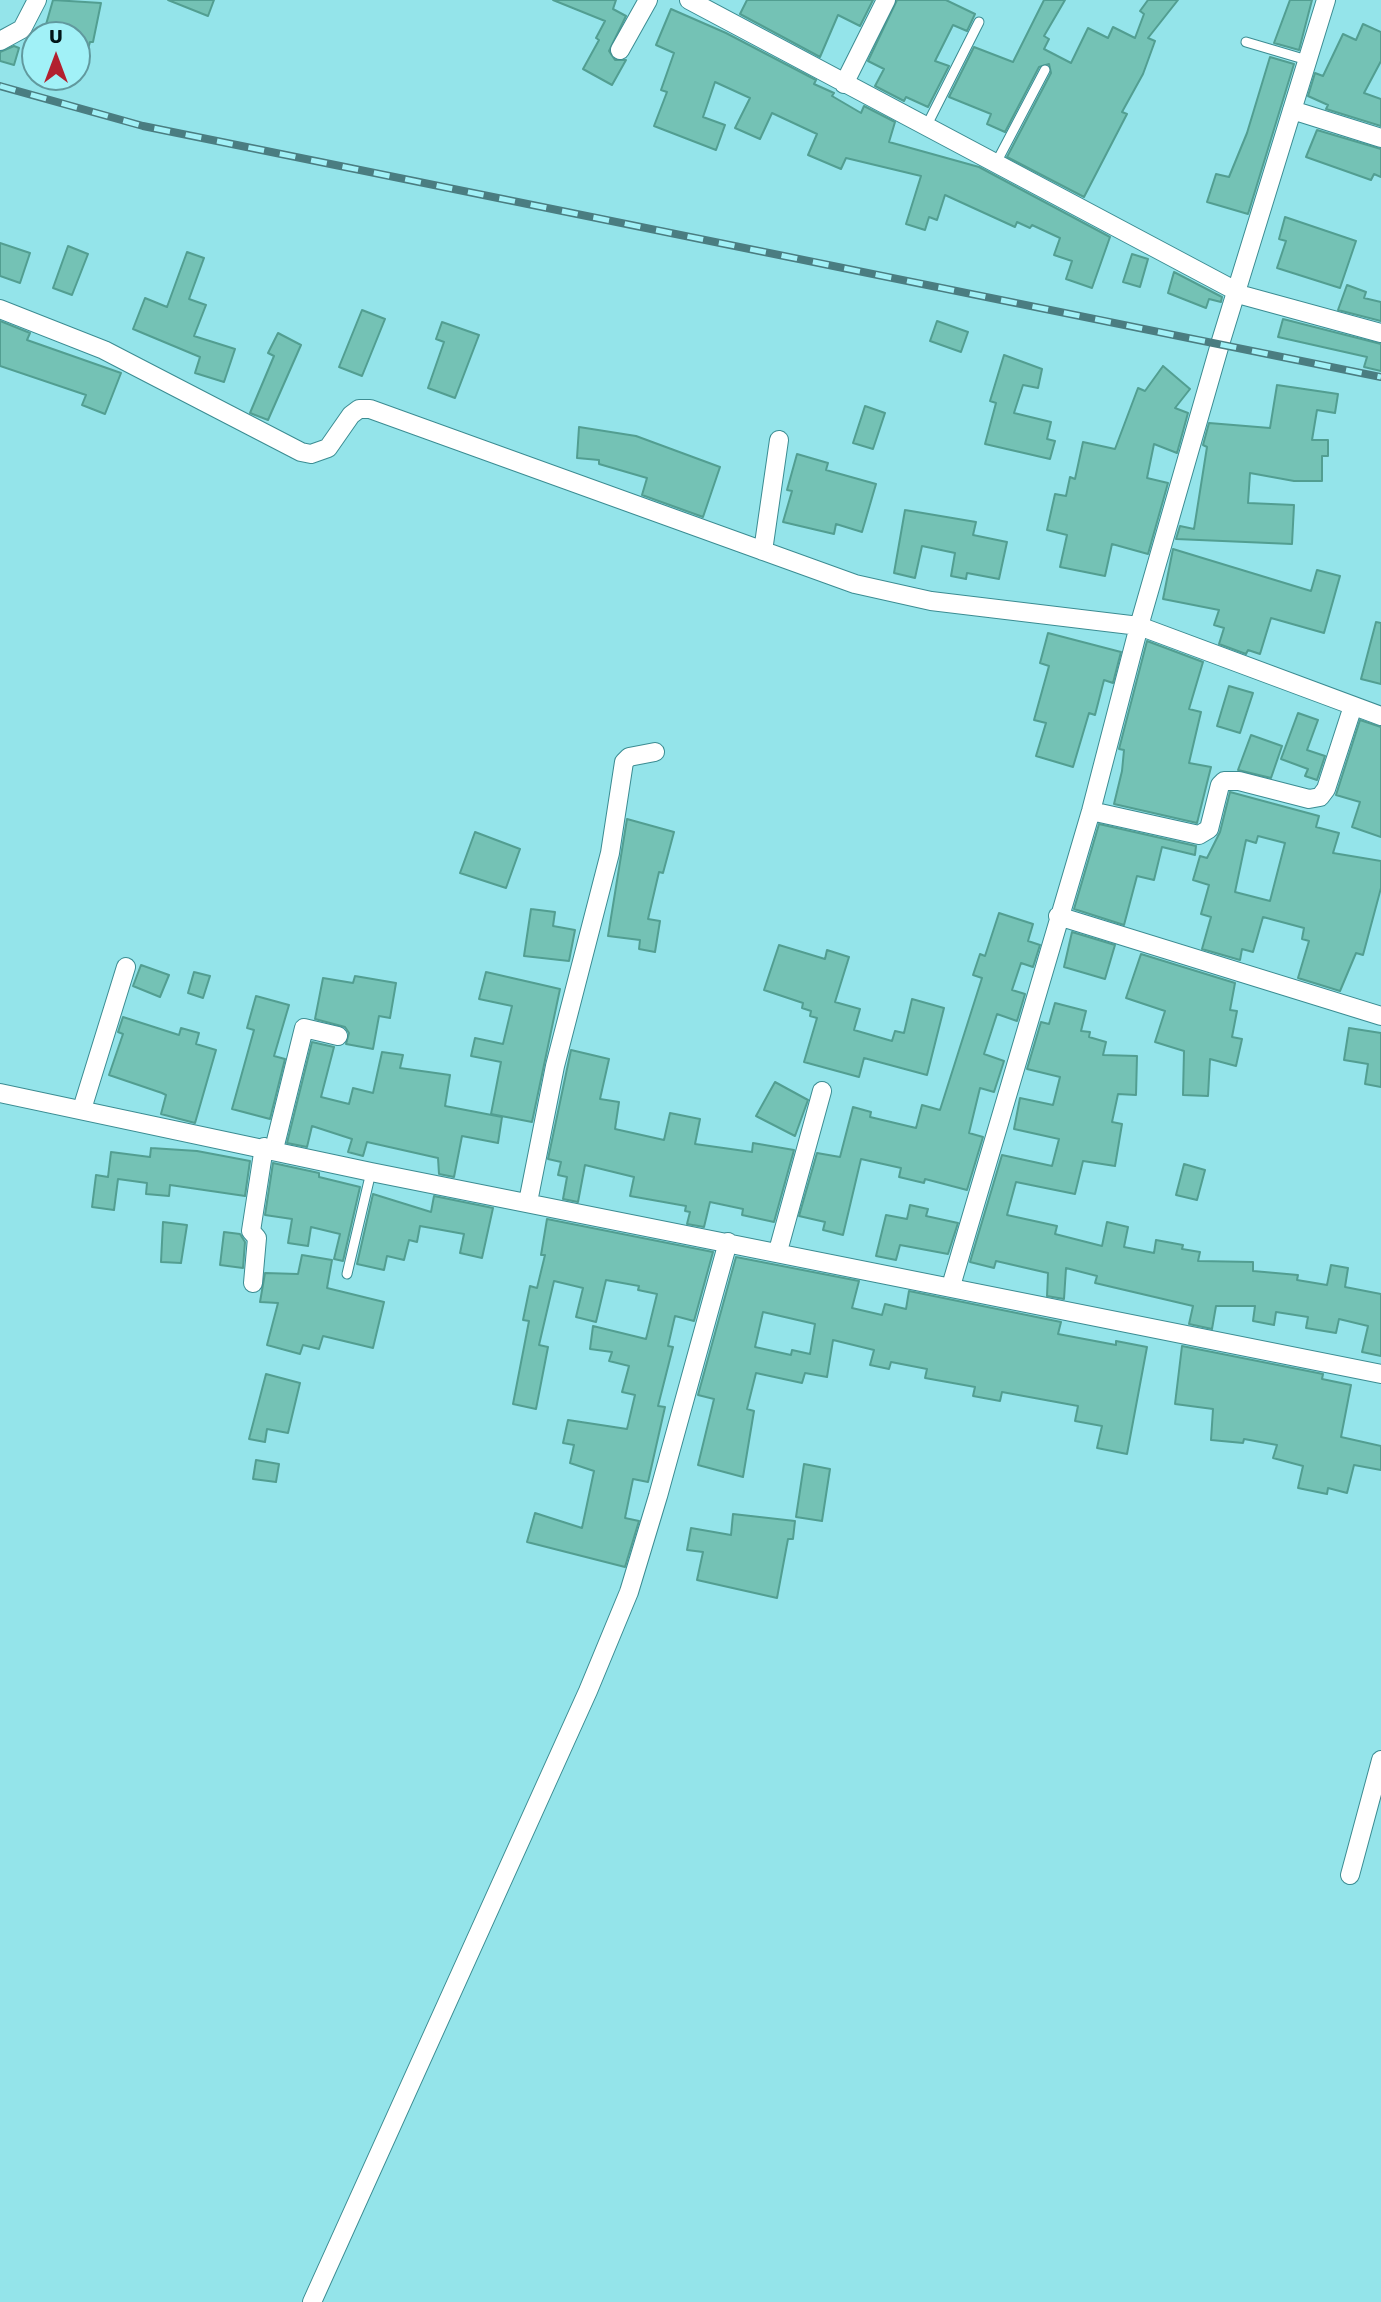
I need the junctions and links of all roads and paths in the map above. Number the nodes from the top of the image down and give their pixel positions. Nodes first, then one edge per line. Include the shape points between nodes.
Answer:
1 (37, 0) edge
2 (648, 0) edge
3 (689, 0) edge
4 (886, 0) edge
5 (1326, 0) edge
6 (979, 22) dead end
7 (0, 41) edge
8 (1246, 42) dead end
9 (620, 50) dead end
10 (1307, 60) junction
11 (1045, 70) dead end
12 (844, 84) junction
13 (1292, 110) junction
14 (926, 127) junction
15 (1381, 138) edge
16 (995, 164) junction
17 (1237, 292) junction
18 (0, 309) edge
19 (1381, 333) edge
20 (779, 440) dead end
21 (763, 551) junction
22 (1139, 626) junction
23 (1353, 706) junction
24 (1381, 716) edge
25 (655, 752) dead end
26 (1091, 811) junction
27 (1058, 916) junction
28 (126, 967) dead end
29 (1381, 1016) edge
30 (338, 1036) dead end
31 (822, 1091) dead end
32 (0, 1093) edge
33 (82, 1110) junction
34 (269, 1148) junction
35 (371, 1171) junction
36 (528, 1202) junction
37 (728, 1242) junction
38 (778, 1251) junction
39 (347, 1274) dead end
40 (253, 1283) dead end
41 (951, 1286) junction
42 (1381, 1374) edge
43 (1381, 1760) edge
44 (1350, 1875) dead end
45 (312, 2302) edge

1 - 7 street via 22,29
2 - 9 street
3 - 12 street
4 - 12 street
5 - 10 street
6 - 14 lane
8 - 10 lane
10 - 13 street
11 - 16 lane
12 - 14 street
13 - 15 street
13 - 17 street
14 - 16 street
16 - 17 street
17 - 19 street
17 - 22 street
18 - 21 street via 104,350 301,452 320,453 351,415 370,409
20 - 21 street
21 - 22 street via 905,597
22 - 23 street
22 - 26 street
23 - 24 street
23 - 26 street via 1320,797 1309,799 1224,781 1209,830 1199,835
25 - 36 street via 624,762 610,853 555,1066
26 - 27 street
27 - 29 street
27 - 41 street
28 - 33 street
30 - 34 street via 304,1028
31 - 38 street
32 - 33 street
33 - 34 street
34 - 35 street
34 - 40 street via 251,1231 257,1238
35 - 36 street
35 - 39 lane
36 - 37 street
37 - 38 street
37 - 45 street via 629,1592
38 - 41 street
41 - 42 street
43 - 44 street

